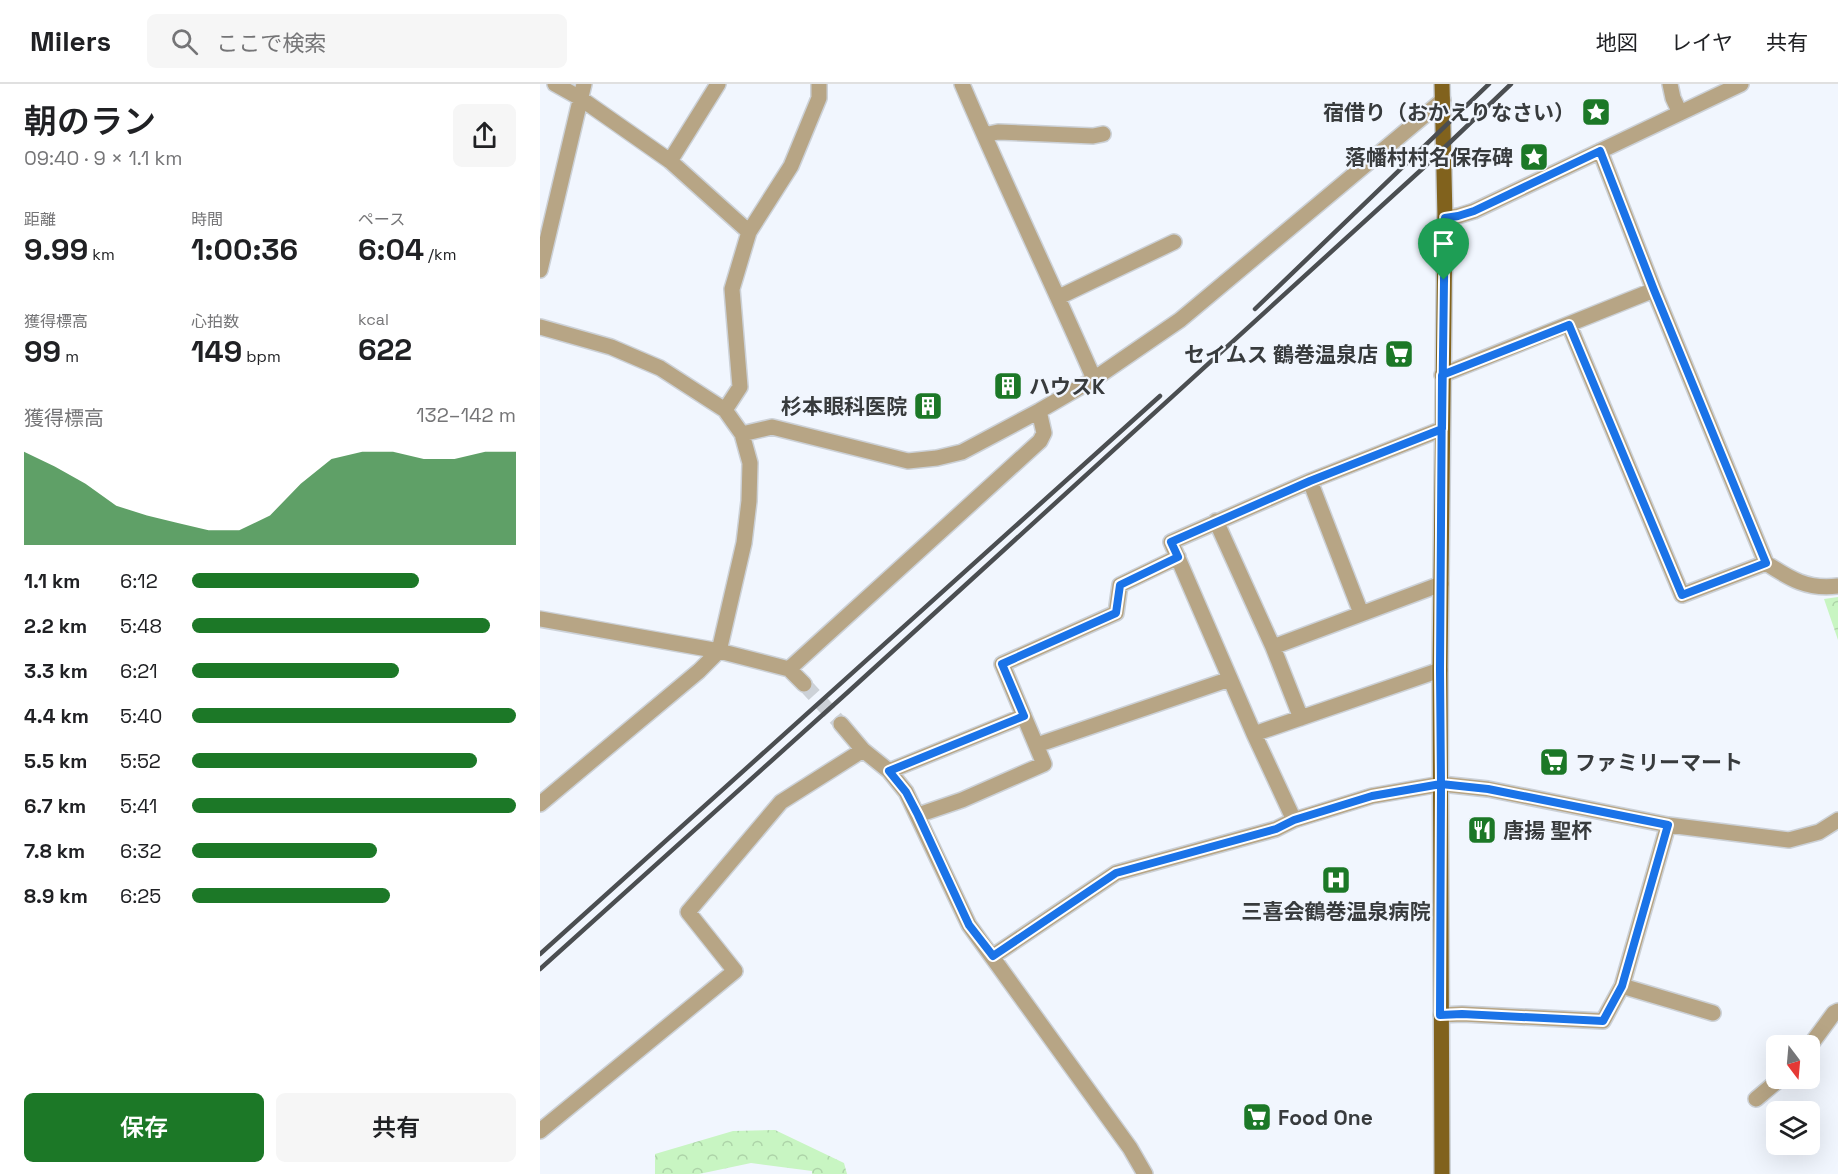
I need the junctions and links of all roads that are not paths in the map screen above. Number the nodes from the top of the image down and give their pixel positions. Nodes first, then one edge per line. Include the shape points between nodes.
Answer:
1 (555, 84) edge
2 (718, 84) edge
3 (819, 84) edge
4 (962, 84) edge
5 (1442, 84) edge
6 (1670, 84) edge
7 (1741, 84) edge
8 (582, 91) edge
9 (1443, 100) junction
10 (1680, 113) junction
11 (1103, 134) dead end
12 (984, 135) junction
13 (1600, 151) junction
14 (670, 162) junction
15 (1445, 218) junction
16 (749, 232) junction
17 (1174, 242) dead end
18 (540, 270) edge
19 (1654, 290) junction
20 (1059, 297) junction
21 (1569, 325) junction
22 (540, 327) edge
23 (1442, 375) junction
24 (1094, 379) junction
25 (725, 411) junction
26 (1039, 411) junction
27 (1442, 429) junction
28 (742, 434) junction
29 (1310, 481) junction
30 (1216, 521) junction
31 (1178, 557) junction
32 (1766, 563) junction
33 (1441, 584) junction
34 (1838, 586) edge
35 (1361, 613) junction
36 (540, 619) edge
37 (1273, 647) junction
38 (719, 651) junction
39 (789, 669) junction
40 (1440, 670) junction
41 (1230, 679) junction
42 (804, 684) tunnel mouth
43 (1024, 716) junction
44 (1301, 718) junction
45 (842, 724) tunnel mouth
46 (1254, 734) junction
47 (1036, 745) junction
48 (863, 750) junction
49 (889, 771) junction
50 (1441, 784) junction
51 (540, 804) edge
52 (918, 815) junction
53 (1294, 820) junction
54 (1838, 820) edge
55 (1668, 825) junction
56 (993, 956) junction
57 (1622, 986) junction
58 (1838, 1011) edge
59 (1713, 1013) dead end
60 (1440, 1015) junction
61 (1818, 1035) edge
62 (1768, 1089) edge
63 (1756, 1099) dead end
64 (540, 1131) edge
65 (1144, 1174) edge
66 (1442, 1174) edge

1 - 8 street
2 - 14 street
3 - 16 street via 819,98 791,166
4 - 12 street
5 - 9 main road
6 - 10 street
7 - 10 street
8 - 14 street
8 - 18 street
9 - 15 main road
9 - 24 street via 1180,320
10 - 13 street
11 - 12 street
12 - 20 street
13 - 15 street via 1474,211
13 - 19 street
14 - 16 street
15 - 23 main road
16 - 25 street via 732,289 740,387
17 - 20 street
19 - 21 street
19 - 32 street
20 - 24 street
21 - 23 street
21 - 32 street via 1682,595
22 - 25 street via 611,347 660,368
23 - 27 main road
24 - 26 street
25 - 28 street
26 - 28 street via 962,452 908,461 772,427
26 - 39 street via 1044,433 1040,441
27 - 29 street
27 - 33 main road
28 - 38 street via 750,463 749,501 744,543
29 - 30 street
29 - 35 street
30 - 31 street via 1171,542
30 - 37 street
31 - 41 street
31 - 43 street via 1120,585 1116,613 1002,664
32 - 34 street via 1808,586
33 - 35 street
33 - 40 main road
35 - 37 street
36 - 38 street
37 - 44 street
38 - 39 street
38 - 51 street
39 - 42 street
40 - 44 street
40 - 50 main road
41 - 46 street
41 - 47 street
43 - 47 street
43 - 49 street
44 - 46 street
45 - 48 street
46 - 53 street
47 - 52 street via 1044,764
48 - 49 street
48 - 64 street via 781,802 688,912 735,970
49 - 52 street
50 - 53 street via 1372,796
50 - 55 street via 1488,789
50 - 60 main road
52 - 56 street via 969,925
53 - 56 street via 1276,829 1116,873
54 - 55 street via 1819,832 1789,840
55 - 57 street
56 - 65 street via 1130,1148
57 - 59 street
57 - 60 street via 1603,1021
58 - 61 street
60 - 66 main road
62 - 63 street

